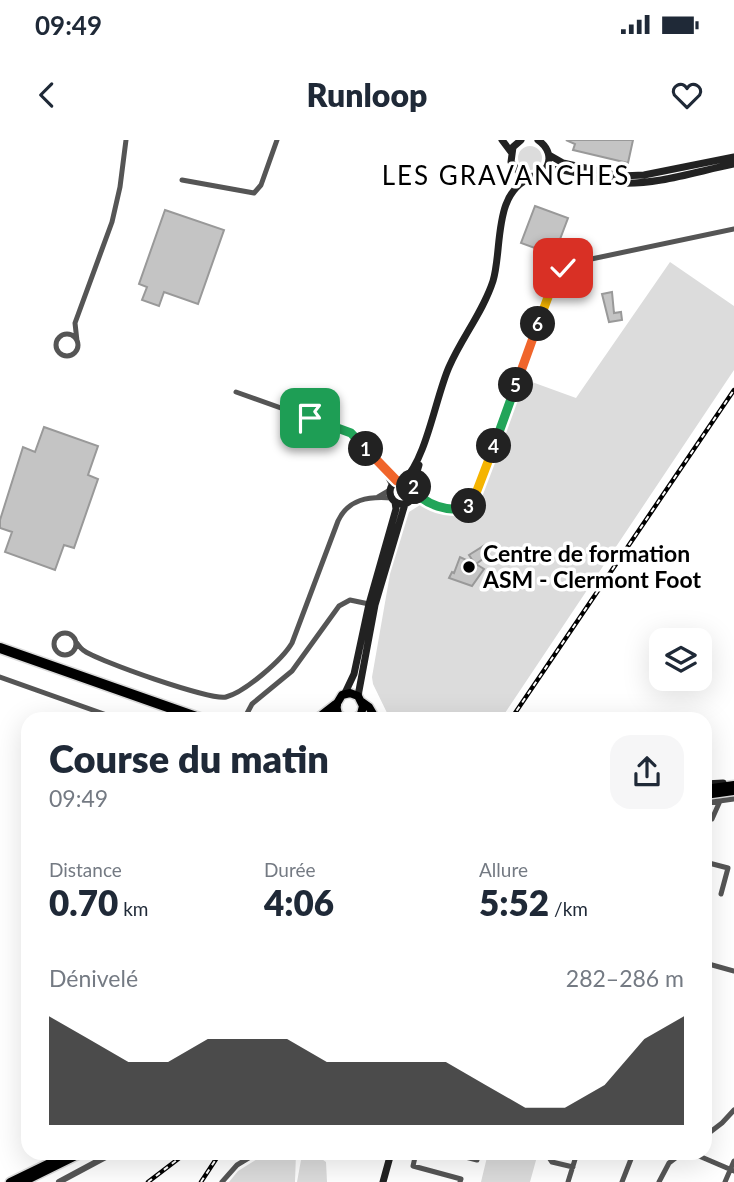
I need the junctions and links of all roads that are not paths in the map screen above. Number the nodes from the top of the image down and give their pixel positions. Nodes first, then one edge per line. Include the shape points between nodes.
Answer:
1 (126, 140) edge
2 (276, 140) edge
3 (502, 140) edge
4 (520, 140) edge
5 (542, 142) edge
6 (511, 152) junction
7 (550, 155) junction
8 (734, 157) edge
9 (734, 164) edge
10 (512, 167) junction
11 (545, 170) junction
12 (533, 177) junction
13 (182, 180) dead end
14 (513, 194) junction
15 (734, 229) edge
16 (75, 323) junction
17 (66, 334) junction
18 (77, 341) junction
19 (460, 345) junction
20 (236, 391) dead end
21 (395, 490) junction
22 (411, 496) junction
23 (369, 604) junction
24 (76, 642) junction
25 (0, 648) edge
26 (72, 652) junction
27 (0, 655) edge
28 (100, 658) junction
29 (0, 677) edge
30 (345, 693) junction
31 (360, 699) junction
32 (336, 705) junction
33 (98, 712) edge
34 (172, 712) edge
35 (173, 712) edge
36 (248, 712) edge
37 (327, 712) edge
38 (340, 712) edge
39 (361, 712) edge
40 (372, 712) edge
41 (734, 783) edge
42 (712, 786) edge
43 (734, 791) edge
44 (712, 794) edge
45 (734, 799) edge
46 (720, 801) junction
47 (712, 802) edge
48 (712, 819) dead end
49 (712, 864) edge
50 (721, 894) dead end
51 (712, 965) edge
52 (732, 969) edge
53 (733, 1112) edge
54 (712, 1130) edge
55 (55, 1160) edge
56 (68, 1160) edge
57 (100, 1160) edge
58 (245, 1160) edge
59 (390, 1160) edge
60 (414, 1160) edge
61 (551, 1160) edge
62 (575, 1160) edge
63 (631, 1160) edge
64 (673, 1160) edge
65 (708, 1160) edge
66 (734, 1161) edge
67 (573, 1167) junction
68 (732, 1171) edge
69 (10, 1182) edge
70 (23, 1182) edge
71 (59, 1182) edge
72 (222, 1182) edge
73 (385, 1182) edge
74 (460, 1182) edge
75 (568, 1182) edge
76 (622, 1182) edge
77 (659, 1182) edge
78 (725, 1182) edge

1 - 16 street via 112,222
2 - 13 street via 254,193
3 - 6 main road
4 - 6 main road
5 - 7 main road
6 - 10 main road
7 - 8 main road via 563,163 621,176
7 - 11 main road
9 - 11 main road via 621,183
10 - 12 main road
10 - 14 main road
11 - 12 main road
12 - 14 main road via 519,183
14 - 19 main road via 499,233 493,279
15 - 22 street via 563,268 554,281 473,501 459,510
16 - 17 street
16 - 18 street
17 - 18 street
17 - 18 street via 56,342 60,354 72,354
19 - 21 main road via 417,461
19 - 22 main road
20 - 21 street via 351,433 385,471
21 - 22 main road
21 - 22 main road
21 - 23 main road via 396,509
21 - 28 street via 356,502 341,514 288,650 230,695 209,696
22 - 31 main road via 375,605
23 - 30 main road via 354,674
23 - 36 street via 350,600 339,606 292,671
24 - 26 street
24 - 26 street via 68,632 54,640 57,652
24 - 28 street
25 - 35 highway
26 - 28 street
27 - 34 highway
29 - 33 street
30 - 31 main road
30 - 32 main road
31 - 39 main road
31 - 40 main road
32 - 37 highway
32 - 38 main road
41 - 42 main road
43 - 44 main road
45 - 46 street
46 - 47 street
46 - 48 street
49 - 50 street via 728,868
51 - 52 street
53 - 54 street
55 - 69 main road
56 - 70 main road
57 - 71 street
58 - 72 street
59 - 73 main road
60 - 74 street via 413,1166
61 - 67 street
62 - 67 street
63 - 76 street
64 - 77 street
65 - 68 street
66 - 68 street
67 - 75 street
68 - 78 street

